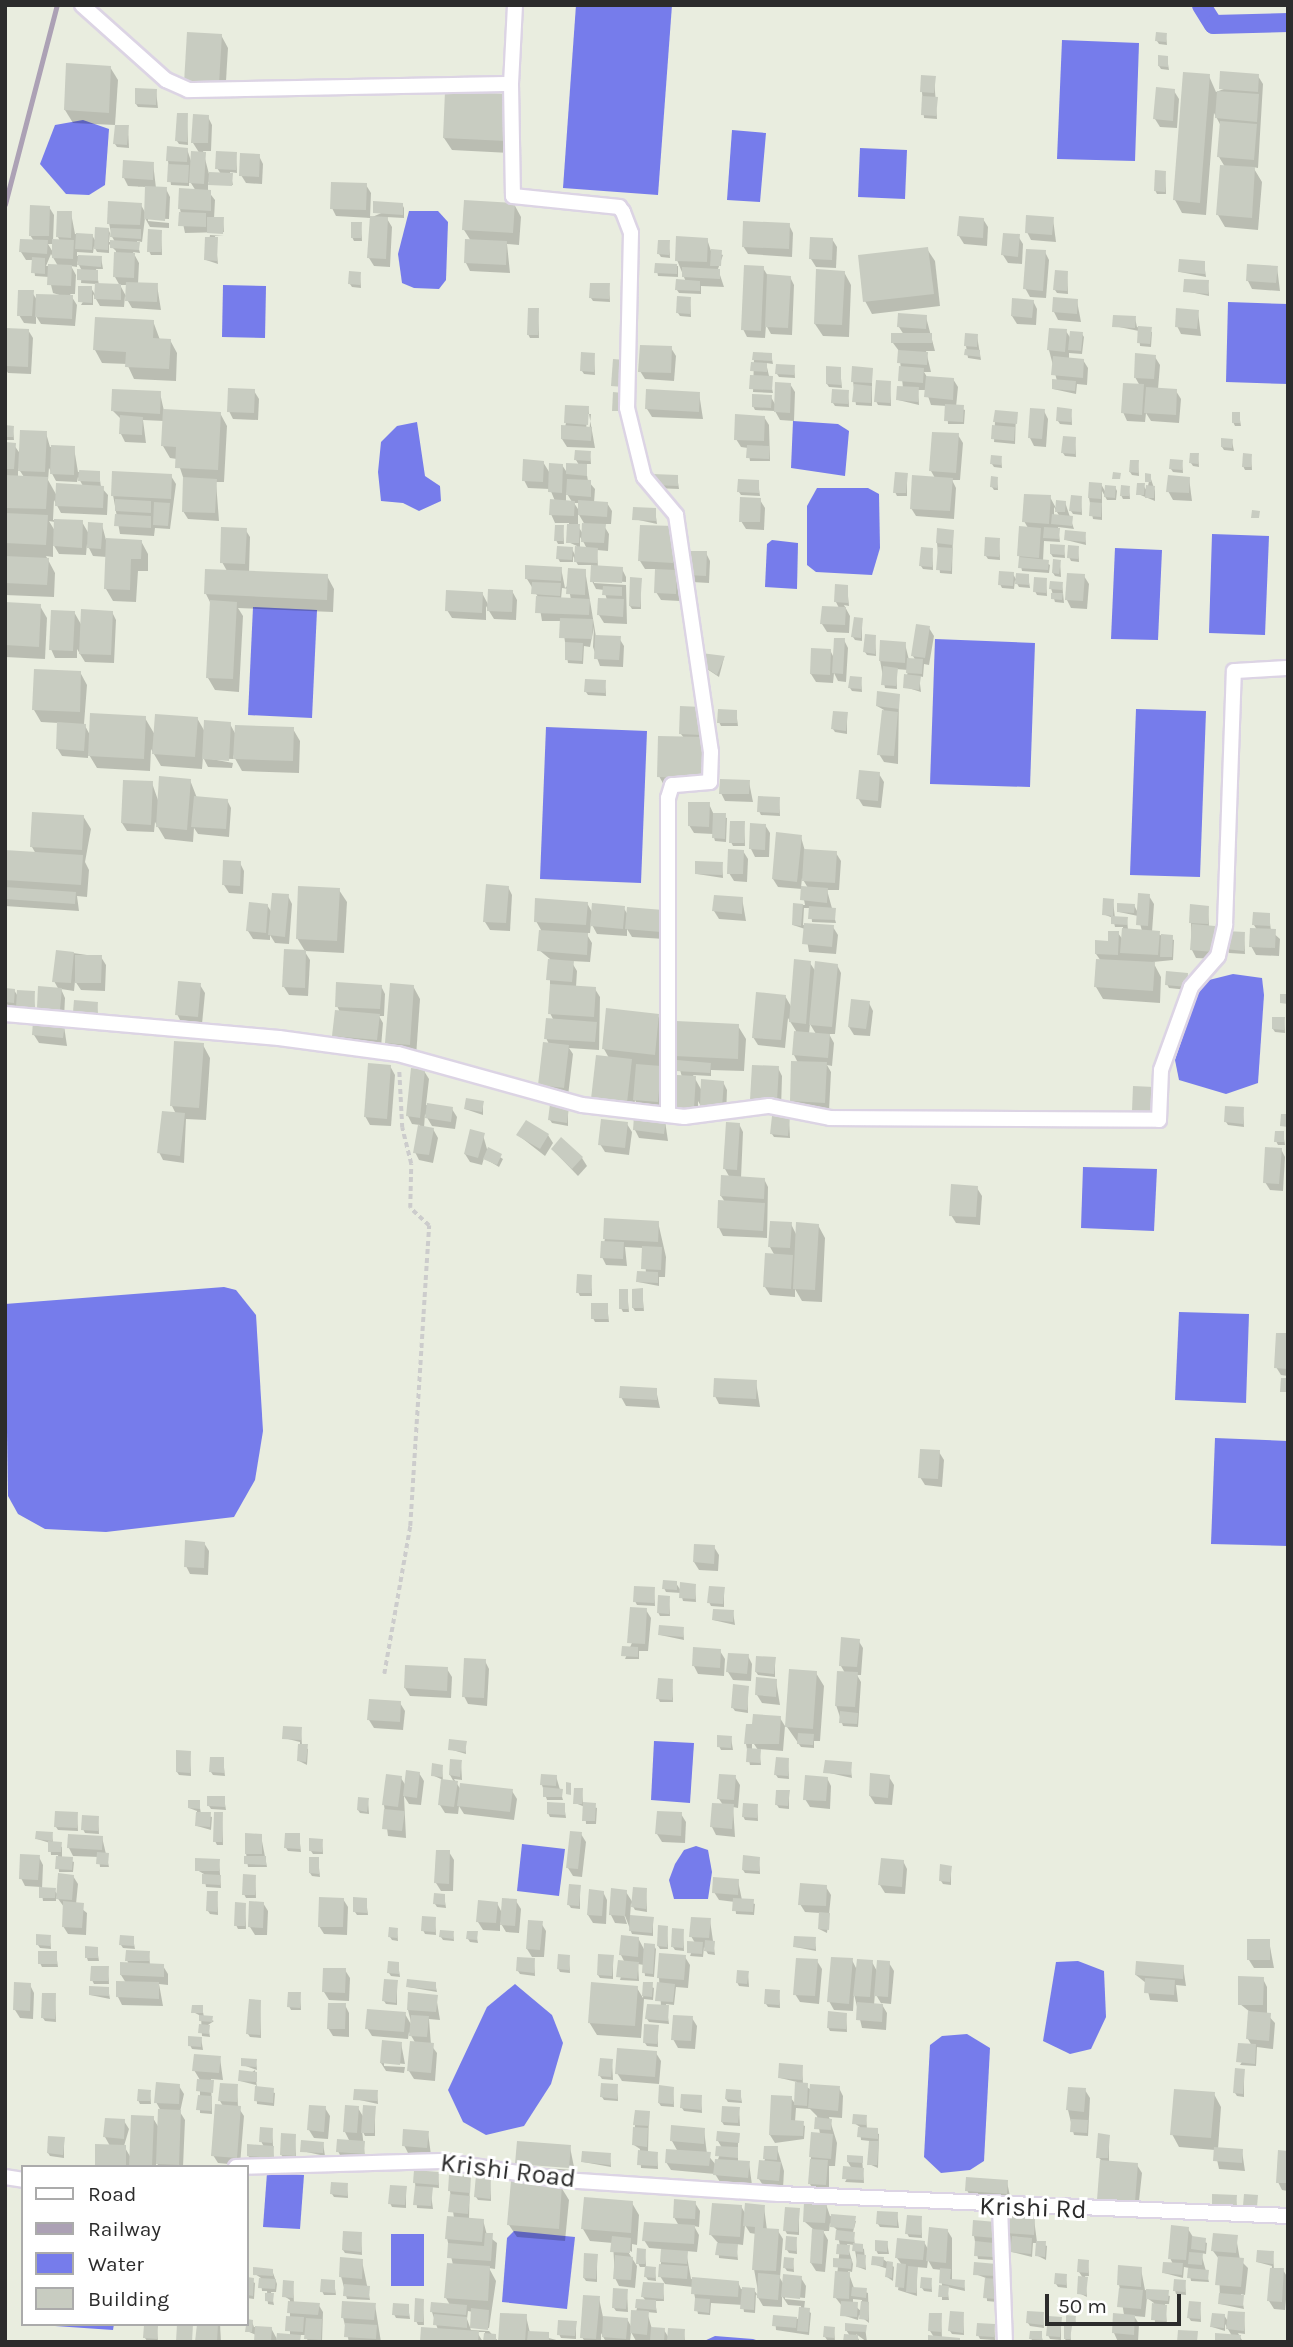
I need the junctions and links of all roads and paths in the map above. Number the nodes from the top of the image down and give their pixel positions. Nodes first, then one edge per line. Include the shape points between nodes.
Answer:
1 (82, 5) edge
2 (515, 5) edge
3 (511, 84) junction
4 (1288, 668) edge
5 (5, 1014) edge
6 (398, 1054) junction
7 (668, 1115) junction
8 (384, 1674) dead end
9 (248, 2167) edge
10 (779, 2194) joint
11 (1000, 2207) junction
12 (1288, 2216) edge
13 (1004, 2342) edge

1 - 3 street via 166,80 188,90
2 - 3 street
3 - 7 street via 513,196 619,207 623,212 631,233 627,408 644,477 676,515 711,752 710,782 672,785 668,798
4 - 7 street via 1234,671 1225,925 1217,956 1191,988 1161,1070 1159,1120 830,1118 769,1106
5 - 6 street via 279,1038
6 - 7 street via 582,1105
6 - 8 path via 402,1128 411,1164 410,1208 429,1226 410,1526
9 - 10 street, Krishi Road via 441,2161 563,2180
10 - 11 street, Krishi Rd
11 - 12 street, Krishi Rd
11 - 13 street

